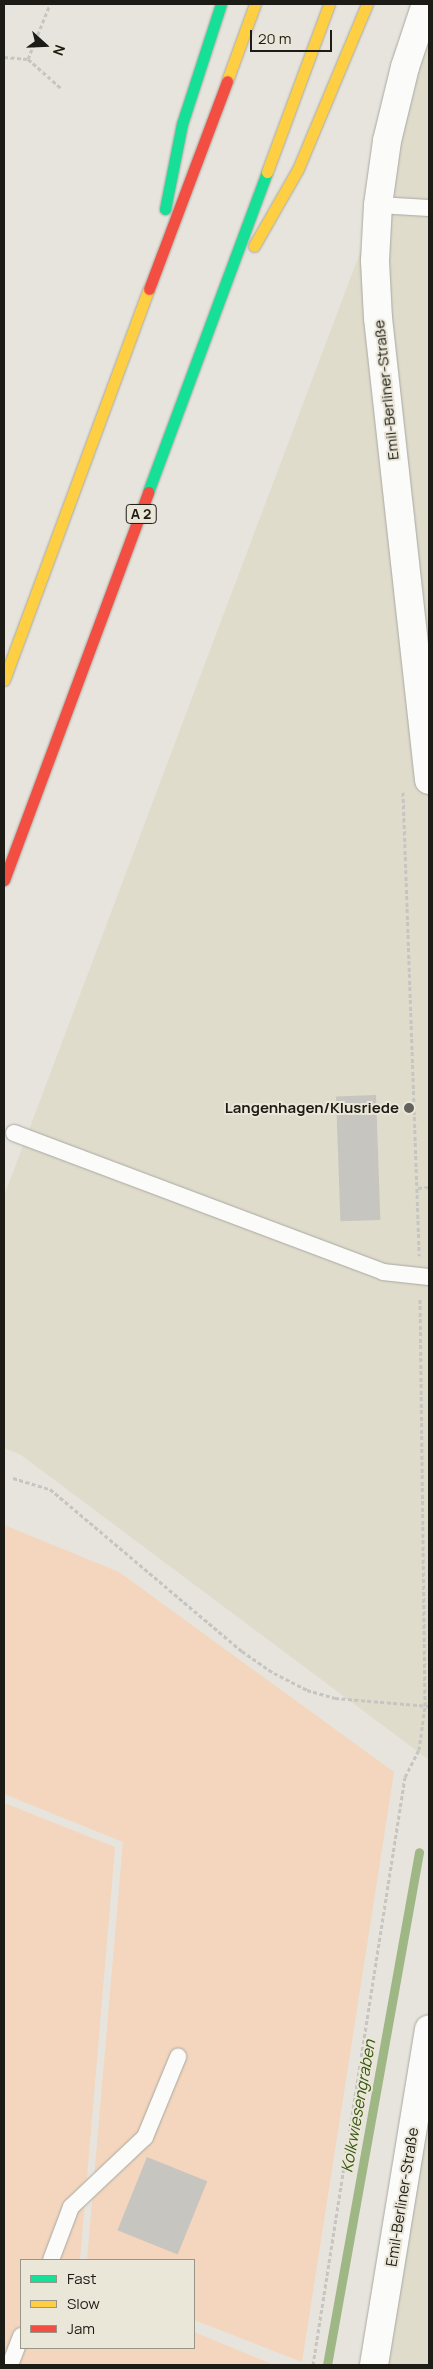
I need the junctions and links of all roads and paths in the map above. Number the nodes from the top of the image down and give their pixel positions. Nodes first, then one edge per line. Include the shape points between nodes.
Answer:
1 (50, 4) edge
2 (221, 4) edge
3 (255, 4) edge
4 (329, 4) edge
5 (367, 4) edge
6 (426, 4) edge
7 (4, 56) edge
8 (28, 59) junction
9 (61, 88) dead end
10 (378, 206) junction
11 (429, 208) edge
12 (149, 292) junction
13 (214, 315) junction
14 (4, 680) edge
15 (429, 780) edge
16 (402, 784) dead end
17 (4, 880) edge
18 (14, 1133) dead end
19 (429, 1187) edge
20 (418, 1188) junction
21 (424, 1276) edge
22 (13, 1478) dead end
23 (427, 1706) edge
24 (429, 2029) edge
25 (178, 2057) dead end
26 (51, 2259) edge
27 (20, 2339) edge
28 (10, 2365) edge
29 (313, 2365) edge
30 (374, 2365) edge

1 - 8 path
2 - 12 highway via 182,124
3 - 12 highway
4 - 13 highway, A 2
5 - 13 highway via 298,169
6 - 10 street, Emil-Berliner-Straße via 405,67
7 - 8 path
8 - 9 path
10 - 11 lane
10 - 15 street, Emil-Berliner-Straße via 375,261 378,318
12 - 14 highway
13 - 17 highway, A 2
16 - 20 path
18 - 21 lane via 383,1272
19 - 20 path
20 - 21 path
21 - 23 path
22 - 23 path via 50,1489 242,1651 274,1673 307,1690 335,1698
23 - 29 path via 419,1750 405,1777
24 - 30 street, Emil-Berliner-Straße
25 - 26 lane via 145,2138 72,2207
27 - 28 lane

